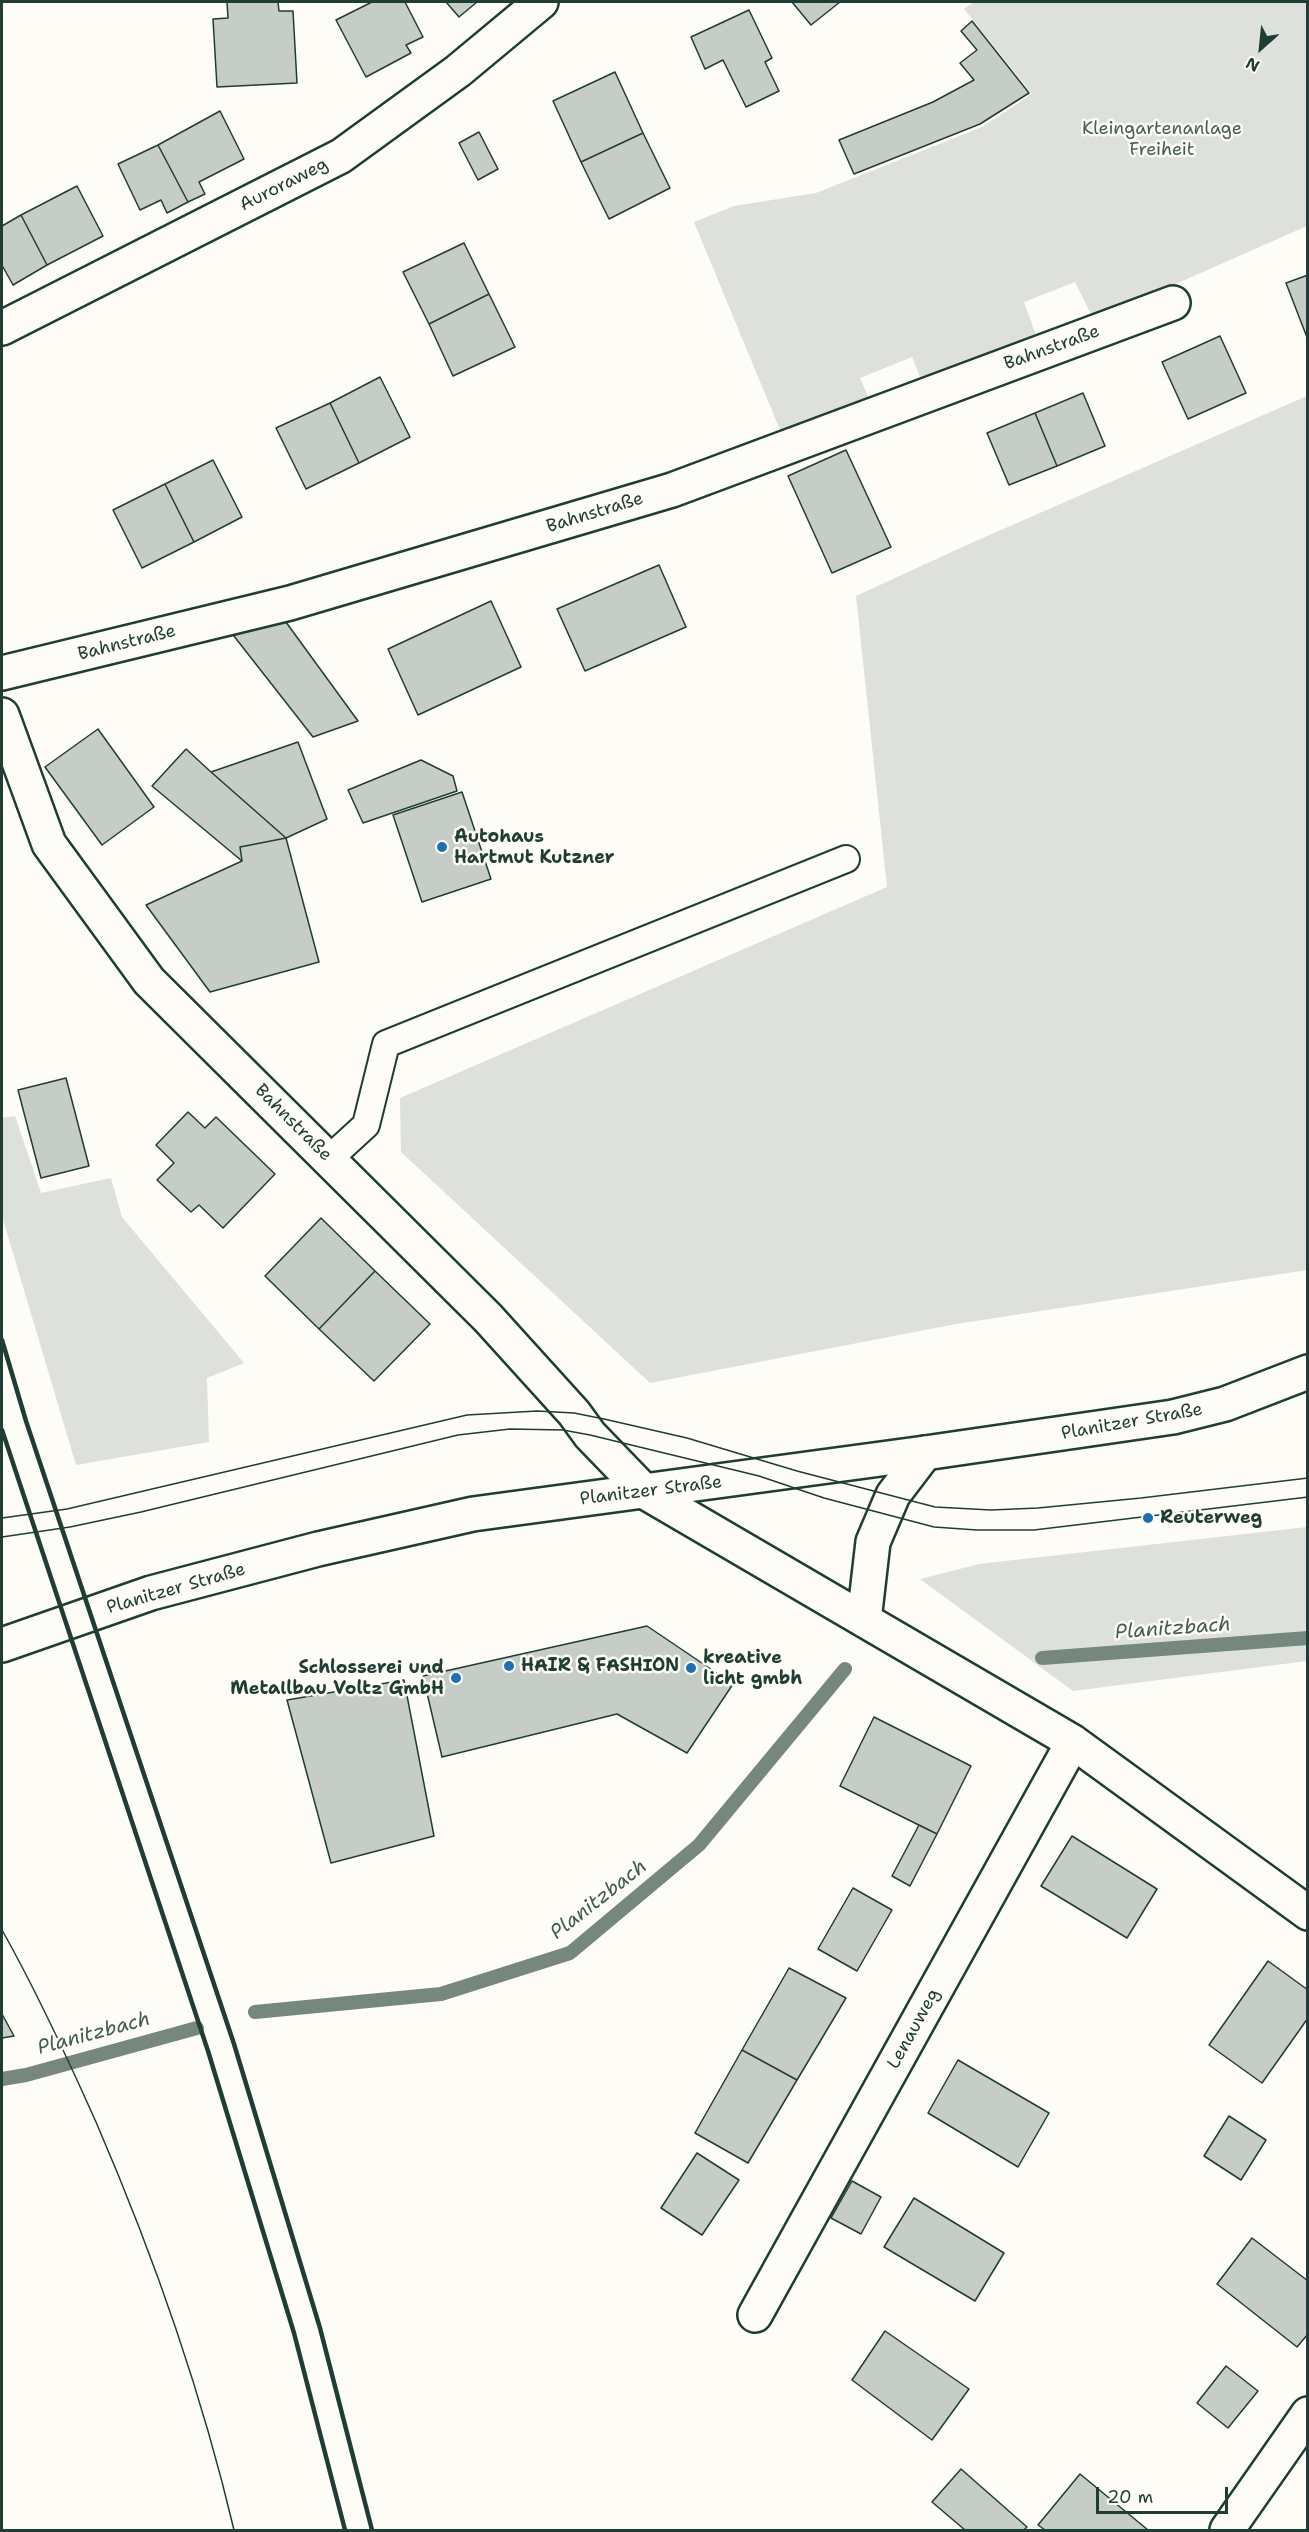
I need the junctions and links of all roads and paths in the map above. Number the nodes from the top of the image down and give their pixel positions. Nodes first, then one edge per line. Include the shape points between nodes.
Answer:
1 (542, 2) edge
2 (1173, 303) dead end
3 (2, 328) edge
4 (2, 673) edge
5 (2, 715) edge
6 (846, 859) dead end
7 (329, 1159) junction
8 (1308, 1372) edge
9 (925, 1454) junction
10 (645, 1492) junction
11 (864, 1620) junction
12 (2, 1645) edge
13 (1073, 1742) junction
14 (1308, 1913) edge
15 (755, 2315) dead end
16 (1308, 2414) edge
17 (1227, 2530) edge

1 - 3 street, Auroraweg via 458,71 341,156
2 - 4 street, Bahnstraße via 672,490 290,603
5 - 7 street, Bahnstraße via 49,844 148,981
6 - 7 lane via 386,1044 366,1125
7 - 10 street, Bahnstraße via 488,1318
8 - 9 street, Planitzer Straße via 1225,1404 1173,1417
9 - 10 street, Planitzer Straße
9 - 11 street via 893,1495 873,1542
10 - 11 street
10 - 12 street, Planitzer Straße via 495,1510 318,1549 151,1593
11 - 13 street
13 - 14 street
13 - 15 street, Lenauweg
16 - 17 street

